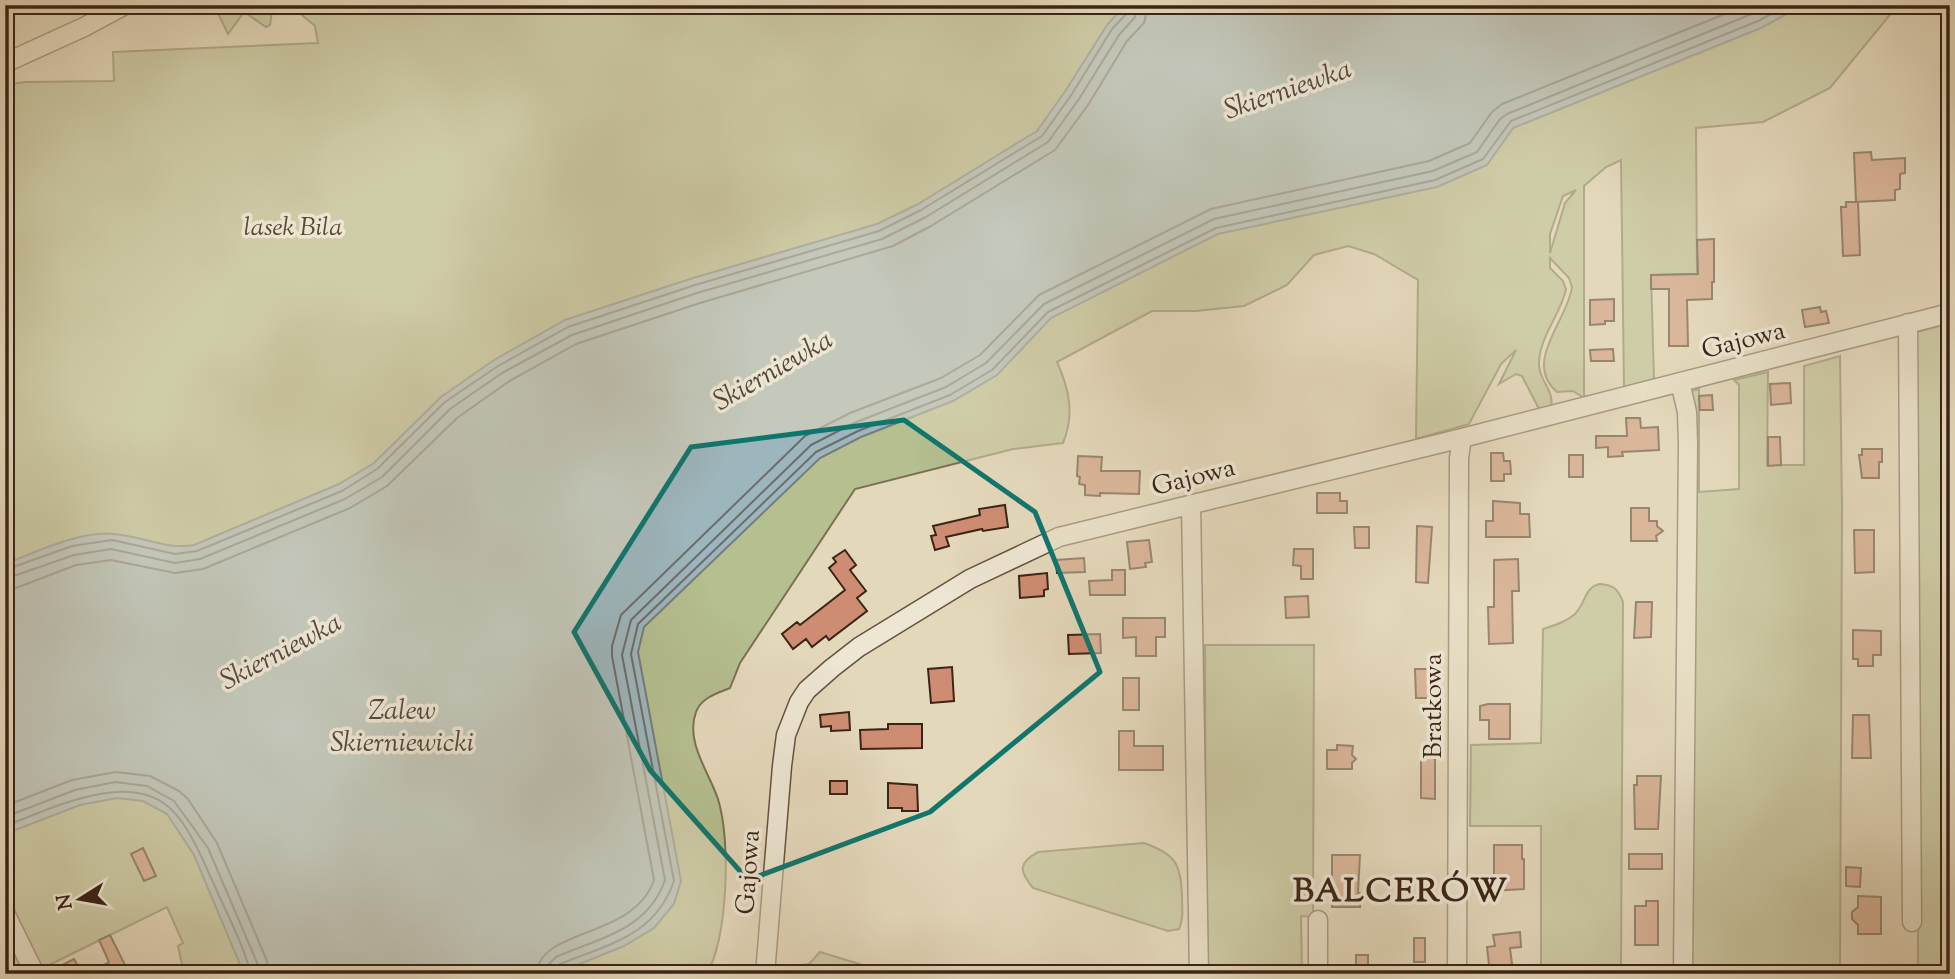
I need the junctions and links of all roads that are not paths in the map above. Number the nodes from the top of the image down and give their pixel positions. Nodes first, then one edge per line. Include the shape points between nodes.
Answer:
1 (125, 5) edge
2 (5, 64) edge
3 (1950, 313) edge
4 (1908, 323) junction
5 (1680, 382) junction
6 (1462, 438) junction
7 (1191, 504) junction
8 (5, 913) edge
9 (1318, 920) dead end
10 (1912, 922) dead end
11 (1683, 970) dead end
12 (35, 974) edge
13 (765, 974) edge
14 (1199, 974) edge
15 (1318, 974) edge
16 (1457, 974) edge

1 - 2 street
3 - 4 street, Gajowa
4 - 5 street, Gajowa
4 - 10 street
5 - 6 street, Gajowa
5 - 11 street via 1688,444
6 - 7 street, Gajowa
6 - 16 street, Bratkowa
7 - 13 street, Gajowa via 1059,537 1012,558 859,648 807,690 786,735
7 - 14 street
8 - 12 street
9 - 15 street

